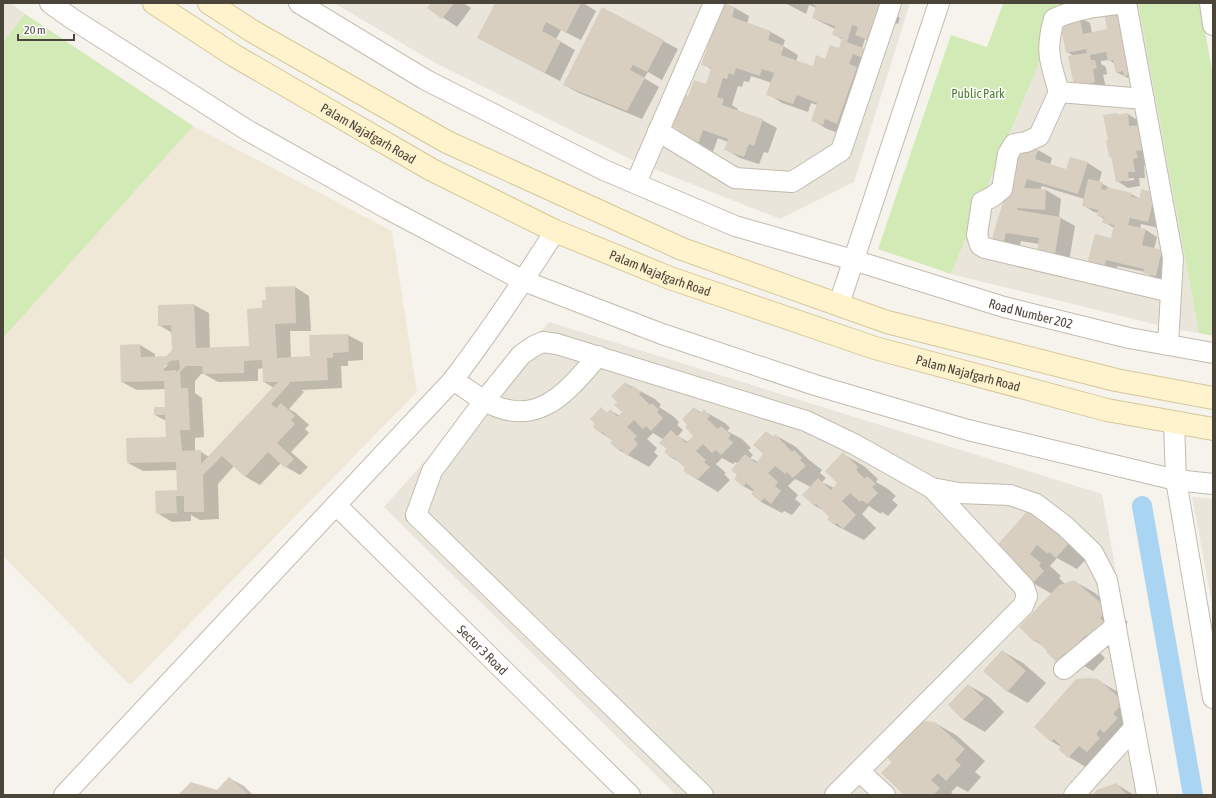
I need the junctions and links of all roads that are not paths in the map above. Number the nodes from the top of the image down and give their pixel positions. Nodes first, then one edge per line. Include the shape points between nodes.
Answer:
1 (50, 3) edge
2 (154, 3) edge
3 (209, 3) edge
4 (299, 3) edge
5 (714, 3) edge
6 (891, 3) edge
7 (939, 3) edge
8 (1126, 3) edge
9 (1210, 3) edge
10 (1213, 25) edge
11 (1059, 92) junction
12 (1144, 99) junction
13 (658, 131) junction
14 (636, 183) junction
15 (555, 231) junction
16 (853, 260) junction
17 (524, 281) junction
18 (1171, 292) junction
19 (839, 304) junction
20 (1168, 345) junction
21 (1213, 353) edge
22 (598, 356) junction
23 (453, 380) junction
24 (1213, 398) edge
25 (484, 401) junction
26 (1174, 422) junction
27 (1213, 428) edge
28 (1176, 480) junction
29 (1213, 484) edge
30 (932, 488) junction
31 (336, 505) junction
32 (1116, 626) junction
33 (1064, 669) dead end
34 (1213, 698) edge
35 (1134, 728) junction
36 (859, 771) junction
37 (64, 795) edge
38 (630, 795) edge
39 (702, 795) edge
40 (835, 795) edge
41 (884, 795) edge
42 (1074, 795) edge
43 (1147, 795) edge

1 - 17 street via 247,130
2 - 15 main road, Palam Najafgarh Road via 235,56 432,170
3 - 19 main road via 252,31 447,142 682,249
4 - 14 street, Road Number 202 via 426,80 604,170
5 - 13 street
6 - 13 street via 841,151 792,182 735,178
7 - 16 street
8 - 11 street via 1089,8 1054,19 1048,46 1050,64
8 - 12 street
9 - 10 street
11 - 12 street
11 - 18 street via 1039,136 1014,144 1008,154 1002,189 982,202 977,235 980,245
12 - 18 street via 1173,258
13 - 14 street
14 - 16 street, Road Number 202 via 736,226
15 - 17 street
15 - 26 main road, Palam Najafgarh Road via 670,278 875,348 1107,410
16 - 19 street
16 - 20 street, Road Number 202 via 1004,307
17 - 23 street
17 - 28 street via 662,334 815,385 953,426
18 - 20 street
19 - 24 main road via 887,322 1116,380
20 - 21 street, Road Number 202
22 - 25 street via 573,385 556,399 537,409 519,412
22 - 25 street via 543,342 521,355
22 - 30 street via 806,421 854,444
23 - 25 street
23 - 31 street
25 - 39 street via 432,471 416,514
26 - 27 main road, Palam Najafgarh Road
26 - 28 street
28 - 29 street
28 - 34 street
30 - 32 street via 959,493 1010,495 1036,504 1060,522 1093,553 1107,580
30 - 36 street via 1024,587 1027,596 1023,606
31 - 37 street
31 - 38 street, Sector 3 Road
32 - 33 street
32 - 35 street
35 - 42 street
35 - 43 street
36 - 40 street
36 - 41 street

